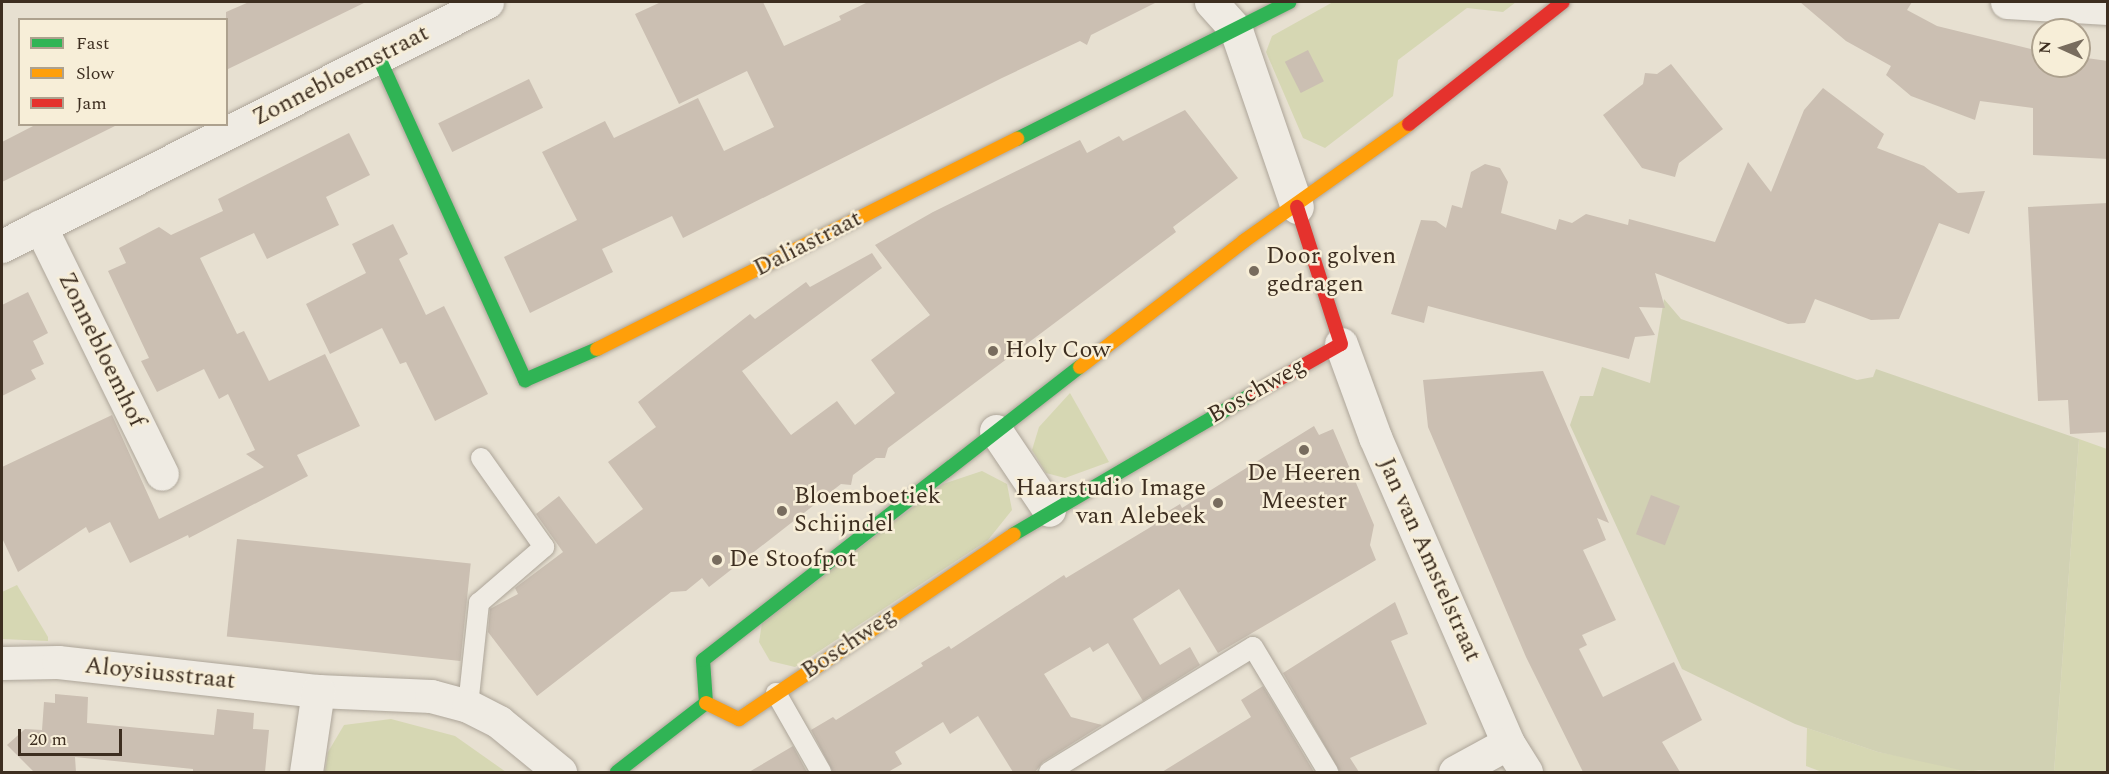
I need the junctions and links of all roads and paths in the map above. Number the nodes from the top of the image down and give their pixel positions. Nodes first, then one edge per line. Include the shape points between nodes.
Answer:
1 (1211, 2) edge
2 (1289, 2) edge
3 (1563, 2) edge
4 (2007, 2) edge
5 (478, 4) edge
6 (2108, 8) edge
7 (1236, 30) junction
8 (379, 58) junction
9 (1297, 207) junction
10 (40, 226) junction
11 (2, 246) edge
12 (1341, 344) junction
13 (996, 431) junction
14 (481, 458) dead end
15 (162, 474) dead end
16 (1049, 510) junction
17 (2, 663) edge
18 (318, 691) junction
19 (776, 693) junction
20 (706, 703) junction
21 (468, 706) junction
22 (1508, 743) junction
23 (306, 772) edge
24 (560, 772) edge
25 (617, 772) edge
26 (821, 772) edge
27 (1048, 772) edge
28 (1328, 772) edge
29 (1455, 772) edge
30 (1526, 772) edge

1 - 7 street
2 - 7 street
3 - 9 street
4 - 6 street
5 - 8 street, Zonnebloemstraat
7 - 8 street, Daliastraat via 612,343 525,380
7 - 9 street
8 - 10 street, Zonnebloemstraat
9 - 12 street
9 - 13 street via 1244,241
10 - 11 street, Zonnebloemstraat
10 - 15 street, Zonnebloemhof
12 - 16 street, Boschweg
12 - 22 street, Jan van Amstelstraat via 1375,437
13 - 16 street
13 - 20 street via 704,660
14 - 21 lane via 544,547 479,603
16 - 19 street, Boschweg
17 - 18 street, Aloysiusstraat via 57,662
18 - 21 street, Aloysiusstraat via 431,696
18 - 23 street
19 - 20 street, Boschweg via 738,719
19 - 26 lane
20 - 25 street
21 - 24 street, Aloysiusstraat via 499,722
22 - 29 street
22 - 30 street, Jan van Amstelstraat
27 - 28 lane via 1253,647

